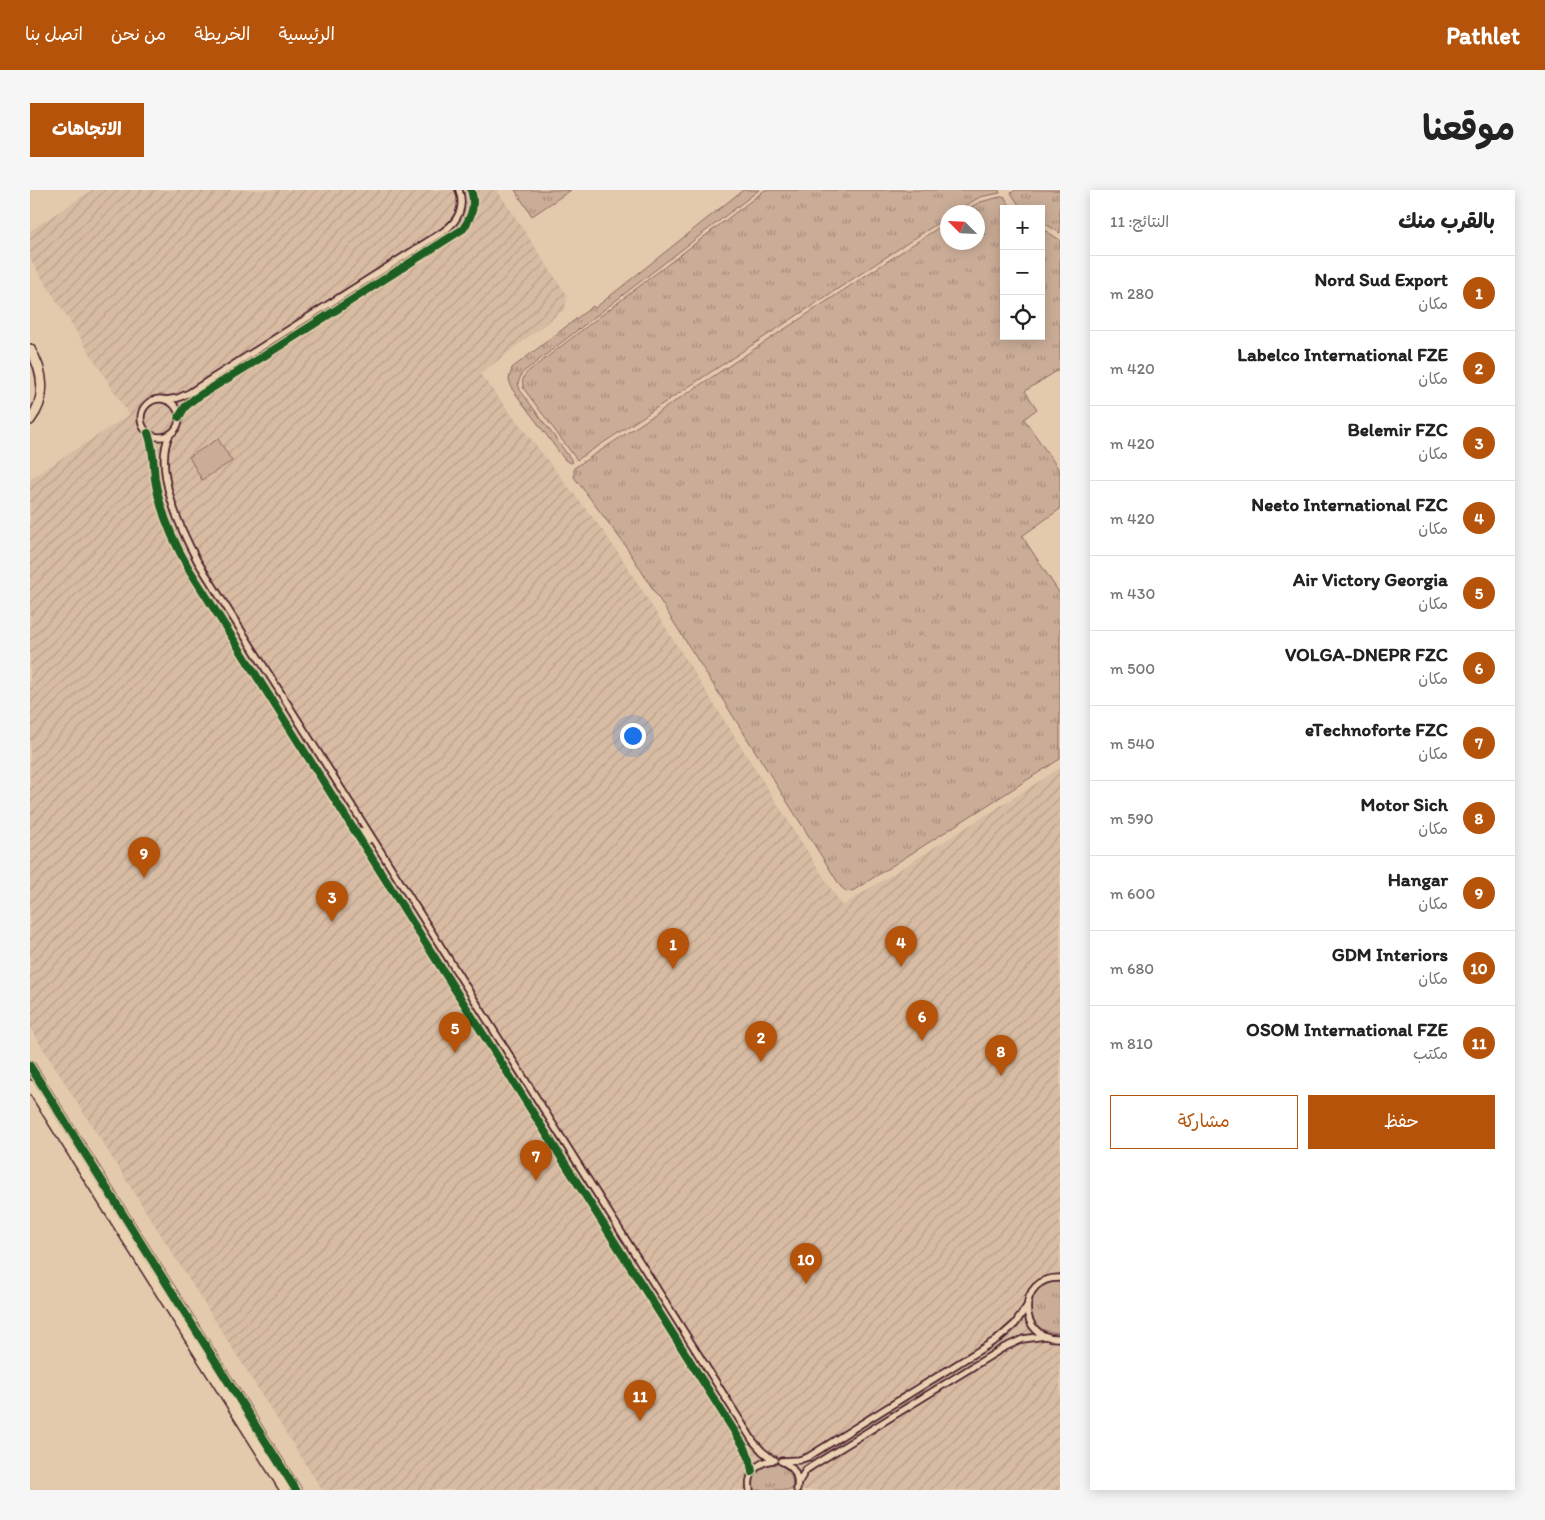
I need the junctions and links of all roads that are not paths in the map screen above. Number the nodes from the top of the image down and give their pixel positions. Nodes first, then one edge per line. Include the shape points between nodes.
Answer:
1 (458, 190) edge
2 (471, 190) edge
3 (30, 349) edge
4 (166, 400) junction
5 (179, 417) junction
6 (30, 420) edge
7 (148, 433) junction
8 (170, 434) junction
9 (355, 831) junction
10 (388, 863) junction
11 (30, 1066) edge
12 (30, 1085) edge
13 (150, 1257) junction
14 (141, 1262) junction
15 (1060, 1278) edge
16 (1027, 1306) junction
17 (1045, 1336) junction
18 (1060, 1338) edge
19 (773, 1460) junction
20 (781, 1461) junction
21 (752, 1472) junction
22 (798, 1483) junction
23 (749, 1488) edge
24 (285, 1490) edge
25 (296, 1490) edge
26 (797, 1490) edge

1 - 4 street via 460,211 451,226 189,393
2 - 5 street via 472,212 463,229 194,400
3 - 6 street via 39,366 43,386 39,406
4 - 5 street via 176,407
4 - 7 street via 157,399 144,408 142,425
5 - 8 street via 175,430
7 - 8 street via 159,437
7 - 9 street via 160,503 177,548
8 - 10 street via 164,452 167,481 187,543
9 - 10 street via 362,831
9 - 21 street via 740,1440
10 - 19 street via 753,1441
11 - 13 street
12 - 14 street
13 - 14 street via 143,1256
13 - 25 street
14 - 24 street
15 - 16 street via 1050,1278 1037,1285
16 - 17 street via 1033,1327
16 - 20 street via 1016,1324 999,1338 808,1457
17 - 18 street
17 - 22 street via 1023,1338 1003,1348 812,1466
19 - 20 street
19 - 21 street via 761,1463
20 - 22 street via 793,1469
21 - 23 street
22 - 26 street

